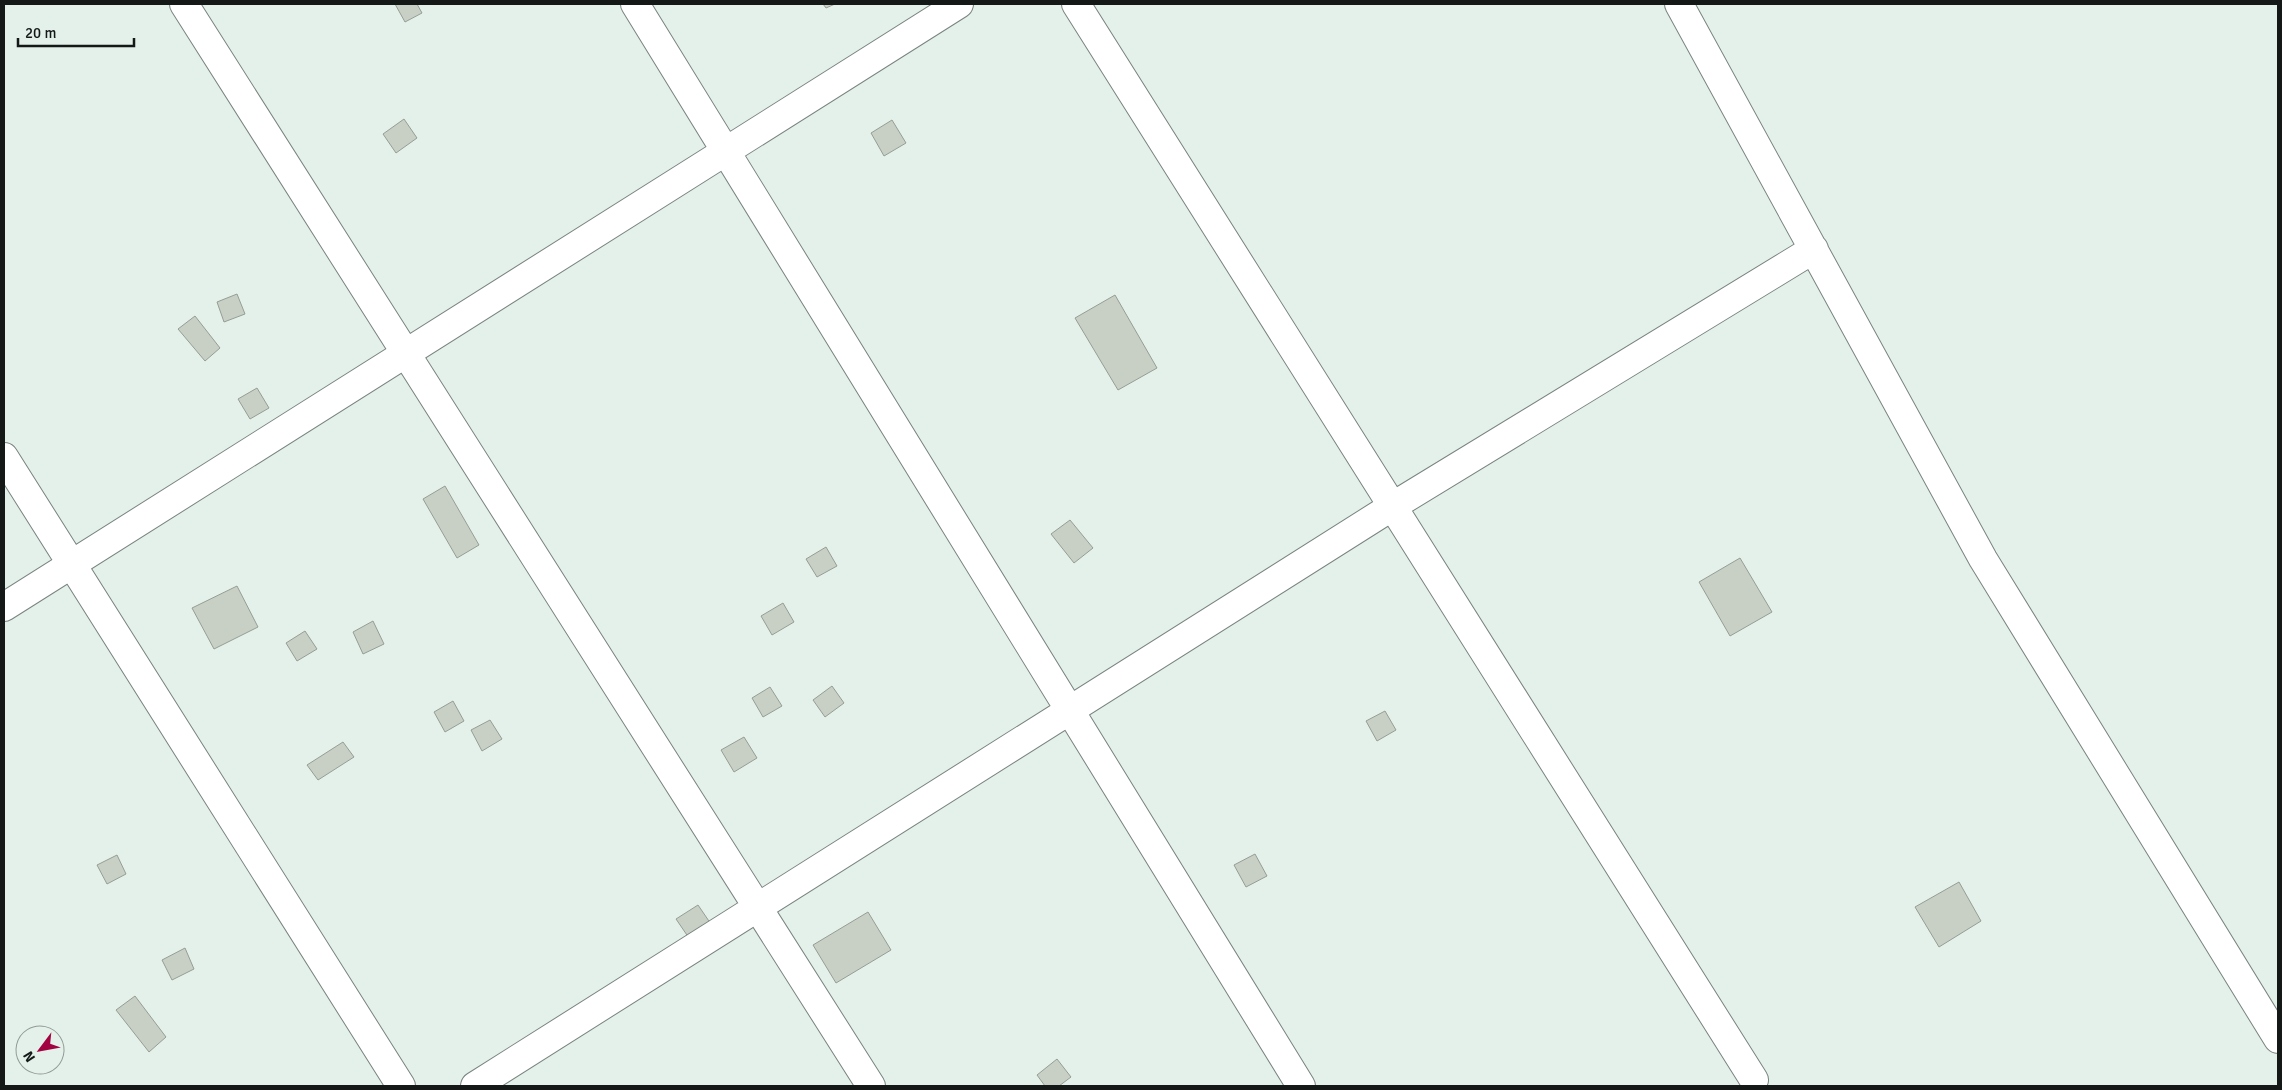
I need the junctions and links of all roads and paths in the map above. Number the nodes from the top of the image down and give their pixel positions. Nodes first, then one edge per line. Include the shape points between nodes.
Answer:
1 (184, 4) edge
2 (635, 4) edge
3 (959, 4) edge
4 (1076, 4) edge
5 (1679, 4) edge
6 (726, 151) junction
7 (1814, 249) junction
8 (405, 353) junction
9 (4, 457) edge
10 (1393, 506) junction
11 (71, 564) junction
12 (4, 606) edge
13 (1070, 710) junction
14 (758, 908) junction
15 (2278, 1039) edge
16 (1754, 1080) dead end
17 (401, 1086) edge
18 (475, 1086) edge
19 (871, 1086) edge
20 (1301, 1086) edge

1 - 8 street
2 - 6 street
3 - 6 street
4 - 10 street
5 - 7 street
6 - 8 street
6 - 13 street
7 - 10 street
7 - 15 street via 1983,559
8 - 11 street
8 - 14 street
9 - 11 street
10 - 13 street
10 - 16 street
11 - 12 street
11 - 17 street
13 - 14 street
13 - 20 street
14 - 18 street
14 - 19 street

